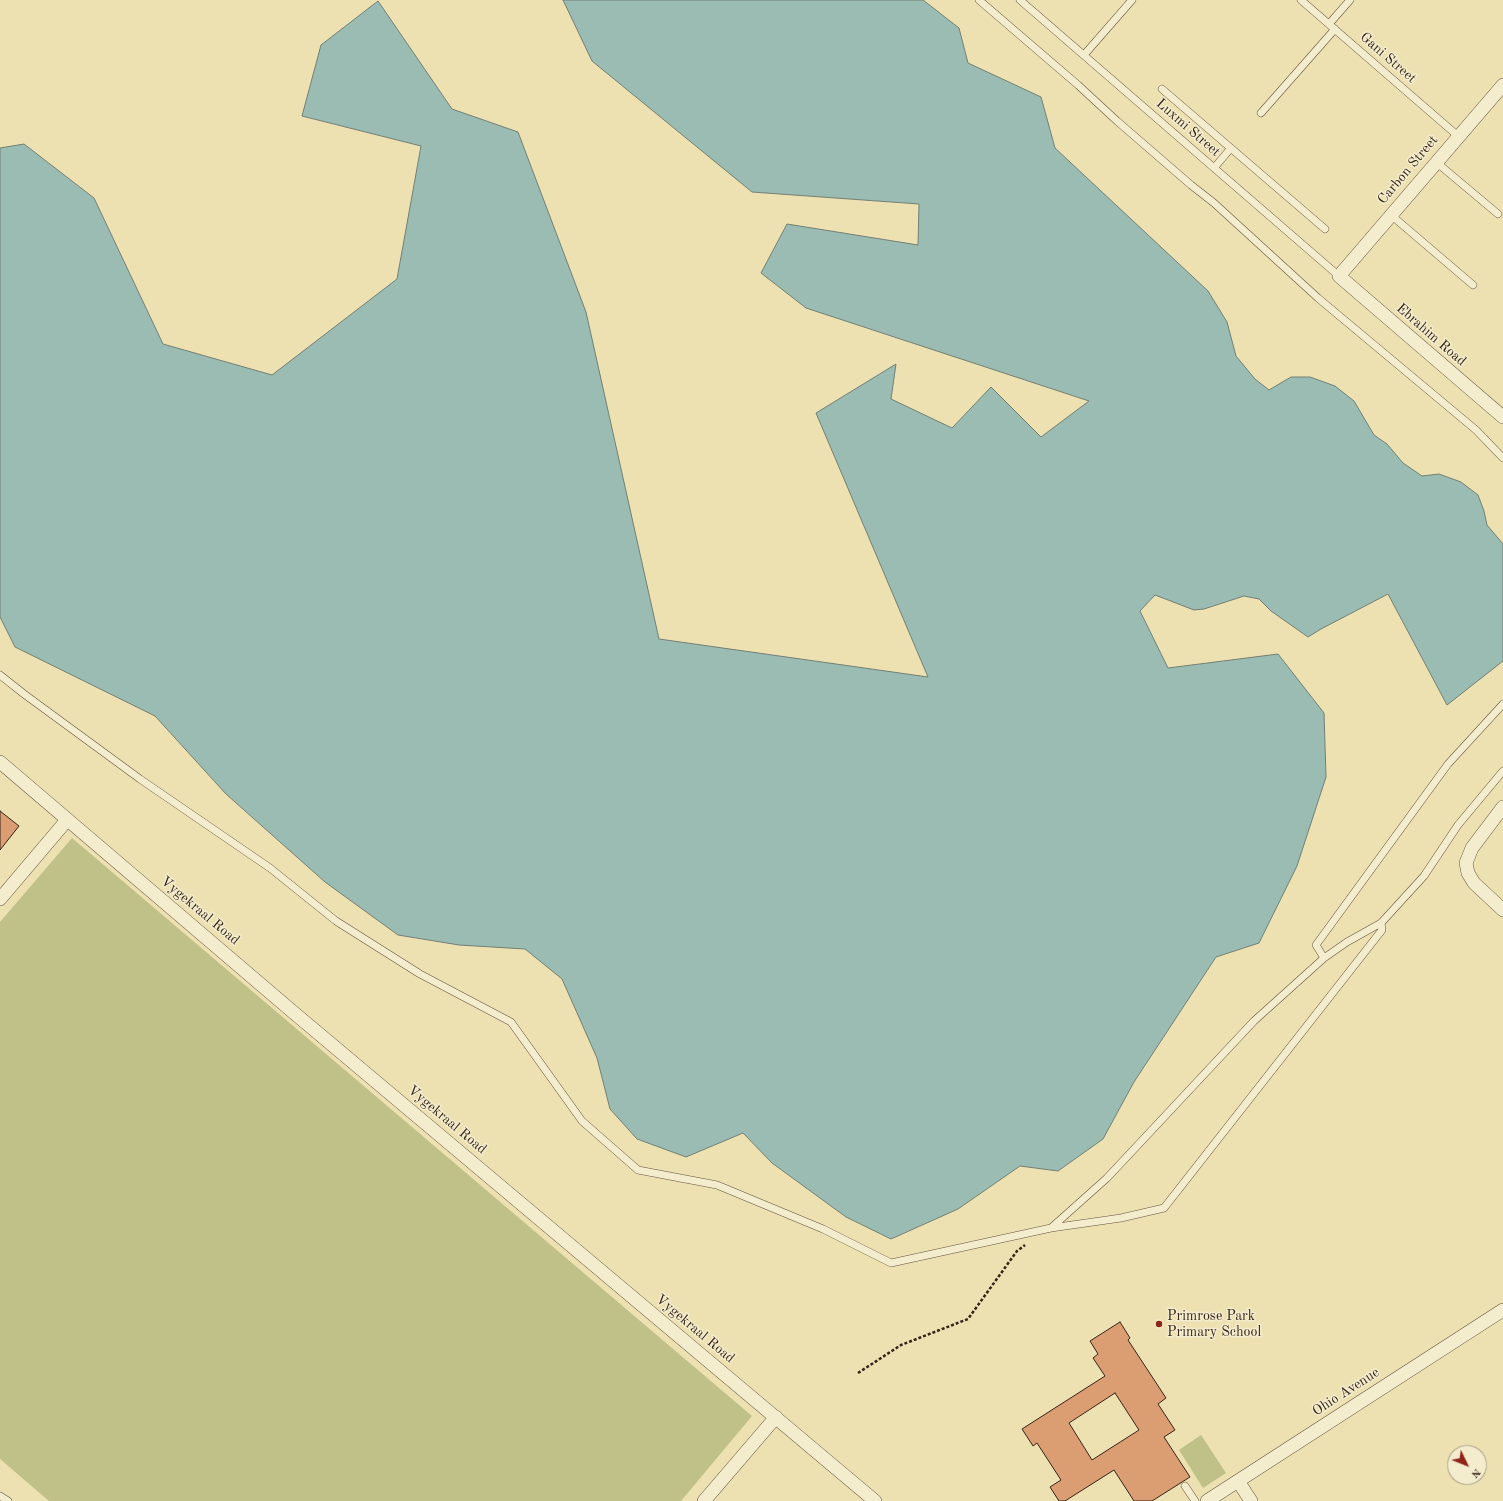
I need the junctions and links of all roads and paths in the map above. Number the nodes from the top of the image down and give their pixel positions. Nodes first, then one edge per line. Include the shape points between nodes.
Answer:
1 (979, 0) edge
2 (1020, 0) edge
3 (1132, 0) edge
4 (1301, 0) edge
5 (1350, 0) edge
6 (1332, 27) junction
7 (1084, 55) junction
8 (1503, 85) edge
9 (1162, 89) dead end
10 (1261, 113) dead end
11 (1458, 136) junction
12 (1231, 148) junction
13 (1436, 162) junction
14 (1214, 168) junction
15 (1498, 214) dead end
16 (1391, 215) junction
17 (1325, 229) dead end
18 (1339, 276) junction
19 (1473, 285) dead end
20 (1503, 418) edge
21 (1503, 458) edge
22 (0, 675) edge
23 (1503, 704) edge
24 (0, 762) edge
25 (1503, 771) edge
26 (1503, 807) edge
27 (67, 820) junction
28 (0, 899) edge
29 (1503, 910) edge
30 (1381, 923) junction
31 (1324, 958) junction
32 (1051, 1228) junction
33 (1028, 1243) dead end
34 (1503, 1310) edge
35 (858, 1373) dead end
36 (776, 1417) junction
37 (1238, 1481) junction
38 (1185, 1486) dead end
39 (0, 1496) edge
40 (8, 1501) edge
41 (704, 1501) edge
42 (875, 1501) edge
43 (1194, 1501) edge
44 (1207, 1501) edge
45 (1251, 1501) edge

1 - 21 lane via 1214,203 1318,298 1476,430
2 - 7 lane, Luxmi Street
3 - 7 lane
4 - 6 lane, Gani Street
5 - 6 lane
6 - 10 lane
6 - 11 lane, Gani Street
7 - 14 lane, Luxmi Street
8 - 11 street, Carbon Street
9 - 12 lane
11 - 13 street, Carbon Street
12 - 14 lane
12 - 17 lane
13 - 15 lane
13 - 16 street, Carbon Street
14 - 18 lane, Luxmi Street
16 - 18 street, Carbon Street
16 - 19 lane
18 - 20 street, Ebrahim Road
22 - 32 lane via 140,779 270,868 336,921 420,974 511,1022 582,1121 638,1170 717,1185 823,1229 891,1263
23 - 31 lane via 1448,764 1320,939 1316,945
24 - 27 street, Vygekraal Road
25 - 30 lane via 1458,825 1424,876
26 - 29 street via 1472,848 1466,863 1474,883
27 - 28 street
27 - 36 street, Vygekraal Road
30 - 31 lane
30 - 32 lane via 1382,930 1164,1208 1121,1218
31 - 32 lane via 1254,1021 1106,1178
33 - 35 path via 1017,1251 968,1319 901,1345
34 - 37 street, Ohio Avenue
36 - 41 street
36 - 42 street, Vygekraal Road
37 - 44 street, Ohio Avenue
37 - 45 street
38 - 43 lane
39 - 40 lane

